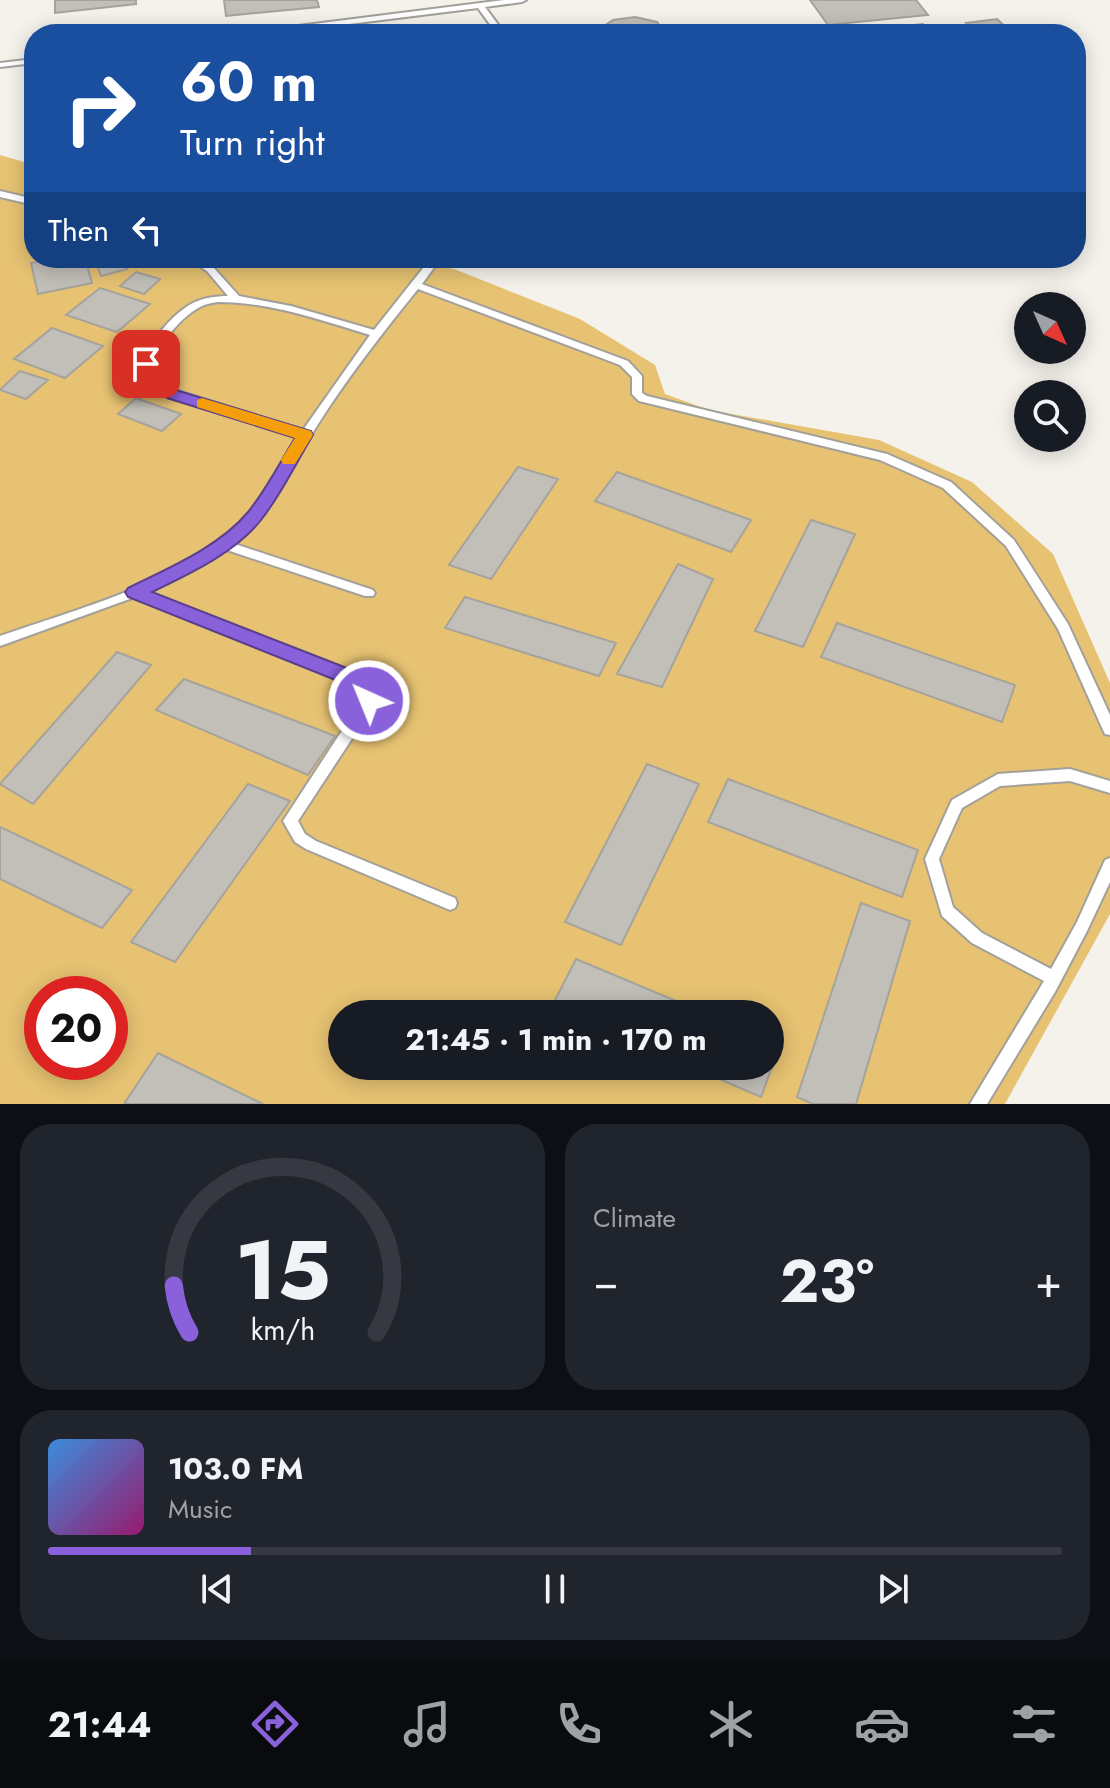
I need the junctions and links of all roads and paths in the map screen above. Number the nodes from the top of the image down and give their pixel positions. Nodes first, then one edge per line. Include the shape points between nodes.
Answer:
1 (522, 0) edge
2 (480, 5) junction
3 (329, 24) edge
4 (494, 24) edge
5 (24, 62) edge
6 (0, 65) edge
7 (0, 194) edge
8 (24, 200) edge
9 (208, 268) edge
10 (430, 268) edge
11 (418, 286) junction
12 (236, 299) junction
13 (376, 334) junction
14 (305, 435) junction
15 (222, 544) junction
16 (134, 592) junction
17 (369, 593) dead end
18 (0, 641) edge
19 (1110, 730) edge
20 (1110, 787) edge
21 (1110, 864) edge
22 (450, 903) dead end
23 (1053, 978) junction
24 (978, 1104) edge

1 - 2 lane
2 - 3 lane
2 - 4 lane
5 - 6 lane
7 - 8 lane
9 - 12 lane
10 - 11 lane
11 - 13 lane
11 - 19 lane via 624,363 637,376 637,394 643,399 883,457 947,485 1010,543 1032,576 1064,627
12 - 13 lane via 282,306
12 - 14 lane via 201,303 185,313 154,346 147,374 173,395
13 - 14 lane
14 - 15 lane via 255,516
15 - 16 lane
15 - 17 lane
16 - 18 lane
16 - 22 lane via 368,689 369,701 290,821 311,845
20 - 23 lane via 1070,775 998,780 957,804 932,859 947,911 977,938
21 - 23 lane
23 - 24 lane

